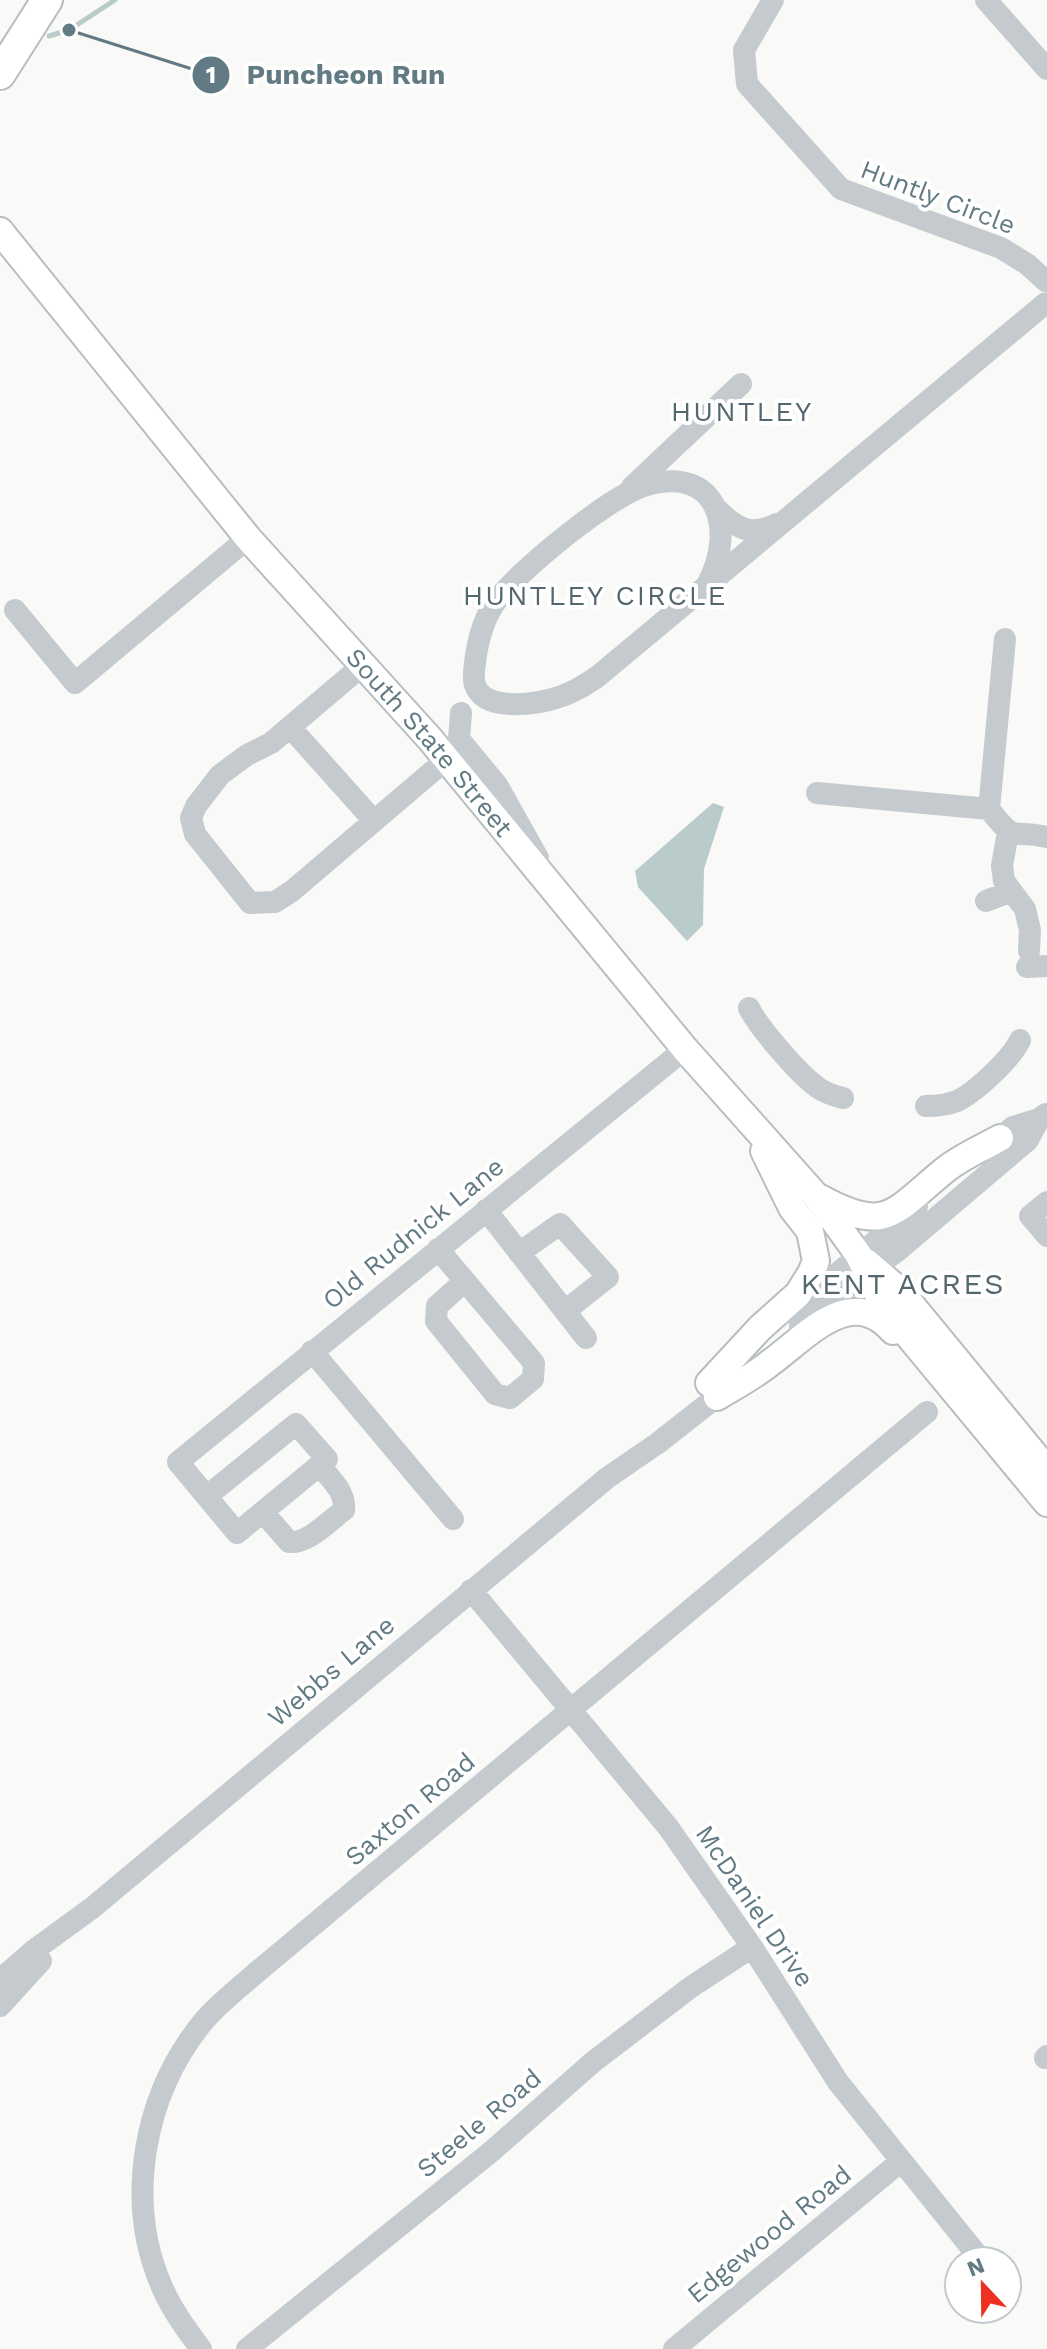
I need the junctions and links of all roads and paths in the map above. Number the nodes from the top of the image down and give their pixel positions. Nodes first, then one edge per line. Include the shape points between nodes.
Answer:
1 (47, 0) edge
2 (773, 0) edge
3 (986, 0) edge
4 (1047, 69) edge
5 (0, 74) edge
6 (0, 231) edge
7 (1047, 282) edge
8 (1047, 302) edge
9 (741, 384) dead end
10 (628, 491) junction
11 (719, 511) junction
12 (789, 518) junction
13 (248, 538) junction
14 (708, 583) junction
15 (15, 610) dead end
16 (1005, 639) dead end
17 (363, 665) junction
18 (481, 696) junction
19 (461, 713) junction
20 (290, 727) junction
21 (430, 739) junction
22 (447, 759) junction
23 (817, 793) dead end
24 (989, 809) junction
25 (374, 821) junction
26 (1008, 832) junction
27 (1047, 837) edge
28 (1012, 891) junction
29 (561, 897) junction
30 (986, 901) dead end
31 (1034, 961) edge
32 (749, 1008) dead end
33 (1020, 1040) dead end
34 (685, 1049) junction
35 (843, 1098) dead end
36 (926, 1106) dead end
37 (1043, 1116) edge
38 (750, 1122) junction
39 (1000, 1138) junction
40 (816, 1196) junction
41 (1047, 1202) edge
42 (486, 1210) junction
43 (1047, 1236) edge
44 (438, 1249) junction
45 (519, 1253) junction
46 (866, 1266) junction
47 (465, 1281) junction
48 (565, 1311) junction
49 (586, 1338) dead end
50 (312, 1351) junction
51 (713, 1390) junction
52 (927, 1412) dead end
53 (1011, 1460) junction
54 (319, 1465) junction
55 (1047, 1470) edge
56 (207, 1496) junction
57 (1047, 1503) edge
58 (263, 1512) junction
59 (453, 1519) dead end
60 (471, 1590) junction
61 (571, 1712) junction
62 (92, 1908) junction
63 (752, 1947) junction
64 (0, 1980) edge
65 (0, 2006) edge
66 (900, 2162) junction
67 (969, 2245) edge
68 (201, 2349) edge
69 (247, 2349) edge
70 (674, 2349) edge

1 - 5 highway
2 - 7 street, Huntly Circle via 744,50 747,84 841,189 1001,248
3 - 4 street
6 - 13 main road, South State Street
8 - 12 street
9 - 10 street
10 - 11 street via 683,482 712,498
10 - 18 street via 517,578 487,614 474,675
11 - 12 street via 732,525 750,532
11 - 14 street via 721,545
12 - 14 street
13 - 15 street via 75,683
13 - 17 main road, South State Street
14 - 18 street via 581,688 540,702 498,702
16 - 24 street
17 - 20 street
17 - 21 main road, South State Street
18 - 19 street
19 - 21 street
19 - 29 street via 459,739 497,785
20 - 25 street
20 - 25 street via 220,775 191,818 195,834 250,903 275,902 292,891
21 - 22 main road, South State Street
22 - 25 street
22 - 29 main road, South State Street
23 - 24 street
24 - 26 street
26 - 27 street
26 - 28 street via 1002,866
28 - 30 street
28 - 31 street via 1025,909
29 - 34 main road, South State Street
32 - 35 street via 816,1087
33 - 36 street via 1015,1051 958,1101
34 - 38 main road, South State Street
34 - 42 street, Old Rudnick Lane
37 - 39 street
37 - 46 street via 1028,1140
38 - 40 main road, South State Street
38 - 51 main road via 792,1208 810,1231 816,1261 798,1294 760,1328
39 - 40 main road via 949,1167 893,1212 857,1216
39 - 46 street
40 - 46 main road, South State Street
41 - 43 street via 1030,1216
42 - 44 street, Old Rudnick Lane
42 - 45 street
44 - 47 street
44 - 50 street, Old Rudnick Lane
45 - 48 street
45 - 48 street via 560,1224 608,1277
46 - 51 street, Webbs Lane
46 - 53 main road, South State Street via 883,1305
46 - 55 main road, South State Street via 900,1291
47 - 47 street via 534,1363 533,1379 510,1398 495,1394 436,1321 437,1306
48 - 49 street
50 - 56 street, Old Rudnick Lane via 178,1462
50 - 59 street
51 - 53 main road via 769,1364 826,1320 860,1310 884,1321 966,1418
51 - 60 street, Webbs Lane via 658,1443 607,1478
52 - 61 street, Saxton Road
53 - 57 main road, South State Street
54 - 56 street via 327,1459 296,1424
54 - 58 street
54 - 58 street via 341,1493 344,1510 296,1542 289,1542
56 - 58 street via 237,1533
60 - 61 street, McDaniel Drive
60 - 62 street, Webbs Lane
61 - 63 street, McDaniel Drive via 668,1827
61 - 68 street, Saxton Road via 257,1972 204,2020 174,2064 150,2128 143,2204 162,2286
62 - 64 street, Webbs Lane
62 - 65 street, Webbs Lane
63 - 66 street, McDaniel Drive via 838,2082
63 - 69 street, Steele Road via 593,2062 492,2151
66 - 67 street, McDaniel Drive
66 - 70 street, Edgewood Road

